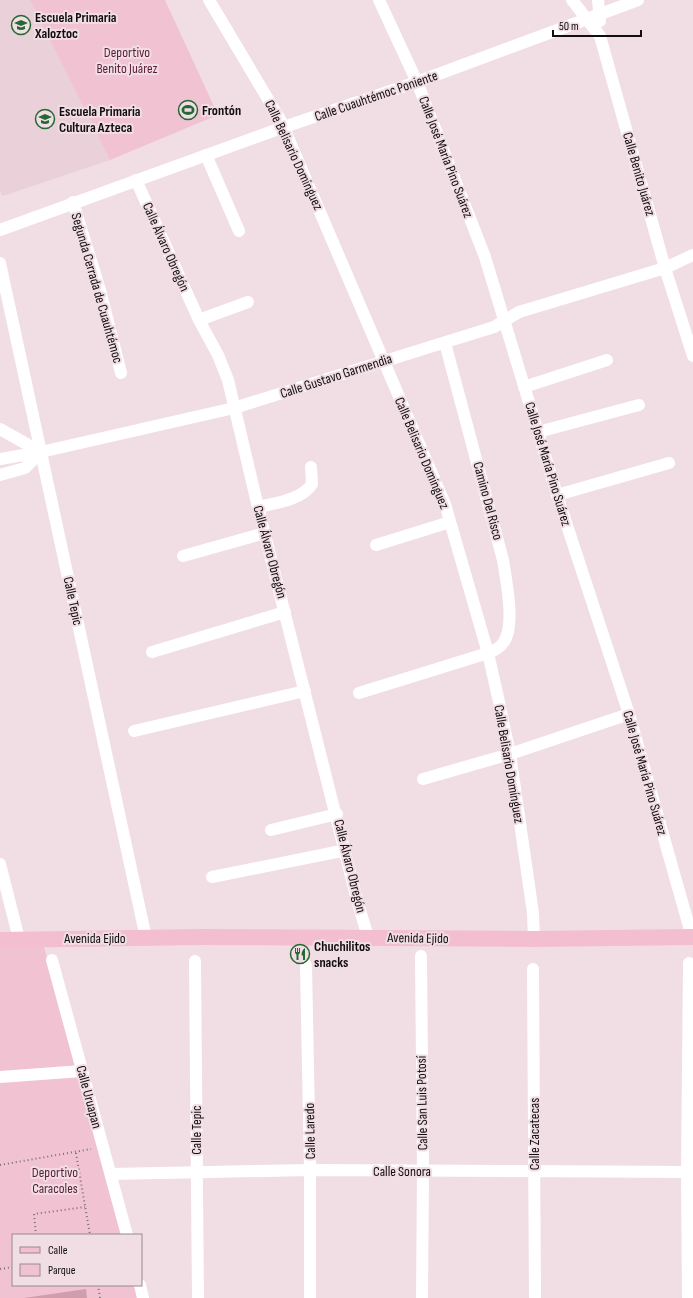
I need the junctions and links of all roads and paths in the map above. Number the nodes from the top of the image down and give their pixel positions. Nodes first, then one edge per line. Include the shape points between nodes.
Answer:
1 (209, 0) edge
2 (379, 0) edge
3 (572, 0) edge
4 (598, 0) edge
5 (638, 0) edge
6 (600, 14) junction
7 (587, 20) junction
8 (600, 36) junction
9 (417, 82) junction
10 (284, 127) junction
11 (206, 155) junction
12 (136, 180) junction
13 (73, 202) junction
14 (0, 230) edge
15 (239, 231) dead end
16 (693, 255) edge
17 (0, 263) edge
18 (665, 268) junction
19 (248, 302) dead end
20 (198, 320) junction
21 (506, 321) junction
22 (446, 342) junction
23 (693, 356) edge
24 (607, 360) dead end
25 (384, 361) junction
26 (121, 373) dead end
27 (524, 387) junction
28 (639, 405) dead end
29 (234, 408) junction
30 (0, 429) edge
31 (538, 432) junction
32 (41, 452) junction
33 (0, 460) edge
34 (669, 463) dead end
35 (311, 467) dead end
36 (0, 475) edge
37 (557, 495) junction
38 (258, 508) junction
39 (450, 522) junction
40 (265, 533) junction
41 (376, 545) dead end
42 (183, 556) dead end
43 (285, 612) junction
44 (152, 652) dead end
45 (488, 653) junction
46 (305, 690) junction
47 (359, 693) dead end
48 (629, 714) junction
49 (134, 731) dead end
50 (510, 754) junction
51 (423, 779) dead end
52 (337, 814) junction
53 (271, 830) dead end
54 (346, 850) junction
55 (0, 864) edge
56 (212, 878) dead end
57 (693, 937) edge
58 (146, 938) junction
59 (368, 938) junction
60 (19, 939) junction
61 (534, 939) junction
62 (0, 940) edge
63 (421, 956) dead end
64 (52, 960) dead end
65 (196, 961) dead end
66 (689, 963) dead end
67 (306, 965) dead end
68 (533, 969) dead end
69 (82, 1071) junction
70 (0, 1077) edge
71 (103, 1147) junction
72 (76, 1153) junction
73 (0, 1165) edge
74 (310, 1170) junction
75 (423, 1171) junction
76 (535, 1171) junction
77 (690, 1172) edge
78 (196, 1173) junction
79 (111, 1174) junction
80 (85, 1206) junction
81 (36, 1234) edge
82 (90, 1234) edge
83 (127, 1234) edge
84 (12, 1267) edge
85 (0, 1269) edge
86 (98, 1286) edge
87 (140, 1286) edge
88 (100, 1298) edge
89 (143, 1298) edge
90 (198, 1298) edge
91 (310, 1298) edge
92 (422, 1298) edge
93 (535, 1298) edge
94 (688, 1298) edge

1 - 10 street, Calle Belisario Domínguez
2 - 9 street, Calle José María Pino Suárez
3 - 7 street, Calle Benito Juárez
4 - 6 street
5 - 6 street, Calle Cuauhtémoc Poniente
6 - 7 street, Calle Cuauhtémoc Poniente
6 - 8 street
7 - 8 street, Calle Benito Juárez
7 - 9 street, Calle Cuauhtémoc Poniente
8 - 18 street, Calle Benito Juárez
9 - 10 street, Calle Cuauhtémoc Poniente
9 - 21 street, Calle José María Pino Suárez via 486,257
10 - 11 street, Calle Cuauhtémoc Poniente
10 - 25 street, Calle Belisario Domínguez
11 - 12 street, Calle Cuauhtémoc Poniente
11 - 15 street
12 - 13 street, Calle Cuauhtémoc Poniente
12 - 20 street, Calle Álvaro Obregón
13 - 14 street, Calle Cuauhtémoc Poniente
13 - 26 street, Segunda Cerrada de Cuauhtémoc via 100,290
16 - 18 street, Calle Gustavo Garmendia
17 - 32 street, Calle Tepic
18 - 21 street, Calle Gustavo Garmendia via 519,312
18 - 23 street, Calle Benito Juárez
19 - 20 street
20 - 29 street, Calle Álvaro Obregón via 223,366
21 - 22 street, Calle Gustavo Garmendia
21 - 27 street, Calle José María Pino Suárez
22 - 25 street, Calle Gustavo Garmendia
22 - 45 street, Camino Del Risco via 500,542 508,587 509,616 506,638 499,648
24 - 27 street
25 - 29 street, Calle Gustavo Garmendia
25 - 39 street, Calle Belisario Domínguez via 445,504
27 - 31 street, Calle José María Pino Suárez
28 - 31 street
29 - 32 street, Calle Gustavo Garmendia
29 - 38 street, Calle Álvaro Obregón
30 - 32 street
31 - 37 street, Calle José María Pino Suárez
32 - 33 street, Calle Gustavo Garmendia
32 - 36 street via 25,468
32 - 58 street, Calle Tepic
34 - 37 street
35 - 38 street via 312,484 305,492
37 - 48 street, Calle José María Pino Suárez
38 - 40 street, Calle Álvaro Obregón
39 - 41 street
39 - 45 street, Calle Belisario Domínguez
40 - 42 street
40 - 43 street, Calle Álvaro Obregón
43 - 44 street
43 - 46 street, Calle Álvaro Obregón
45 - 47 street, Camino Del Risco
45 - 50 street, Calle Belisario Domínguez
46 - 49 street
46 - 52 street, Calle Álvaro Obregón
48 - 50 street
48 - 57 street, Calle José María Pino Suárez
50 - 51 street
50 - 61 street, Calle Belisario Domínguez
52 - 53 street
52 - 54 street, Calle Álvaro Obregón
54 - 56 street
54 - 59 street, Calle Álvaro Obregón
55 - 60 street
57 - 61 main road, Avenida Ejido
58 - 59 main road, Avenida Ejido
58 - 60 main road, Avenida Ejido
59 - 61 main road, Avenida Ejido
60 - 62 main road, Avenida Ejido
63 - 75 street, Calle San Luis Potosí
64 - 69 street, Calle Uruapan
65 - 78 street, Calle Tepic
66 - 77 street
67 - 74 street, Calle Laredo
68 - 76 street, Calle Zacatecas
69 - 70 street
69 - 71 street, Calle Uruapan
71 - 72 path
71 - 79 street, Calle Uruapan
72 - 73 path
72 - 80 path
74 - 75 street, Calle Sonora
74 - 78 street, Calle Sonora
74 - 91 street, Calle Laredo
75 - 76 street, Calle Sonora
75 - 92 street, Calle San Luis Potosí
76 - 77 street, Calle Sonora
76 - 93 street, Calle Zacatecas
77 - 94 street
78 - 79 street, Calle Sonora
78 - 90 street, Calle Tepic
79 - 83 street, Calle Uruapan
80 - 81 path via 34,1214
80 - 82 path
84 - 85 path
86 - 88 path
87 - 89 street

